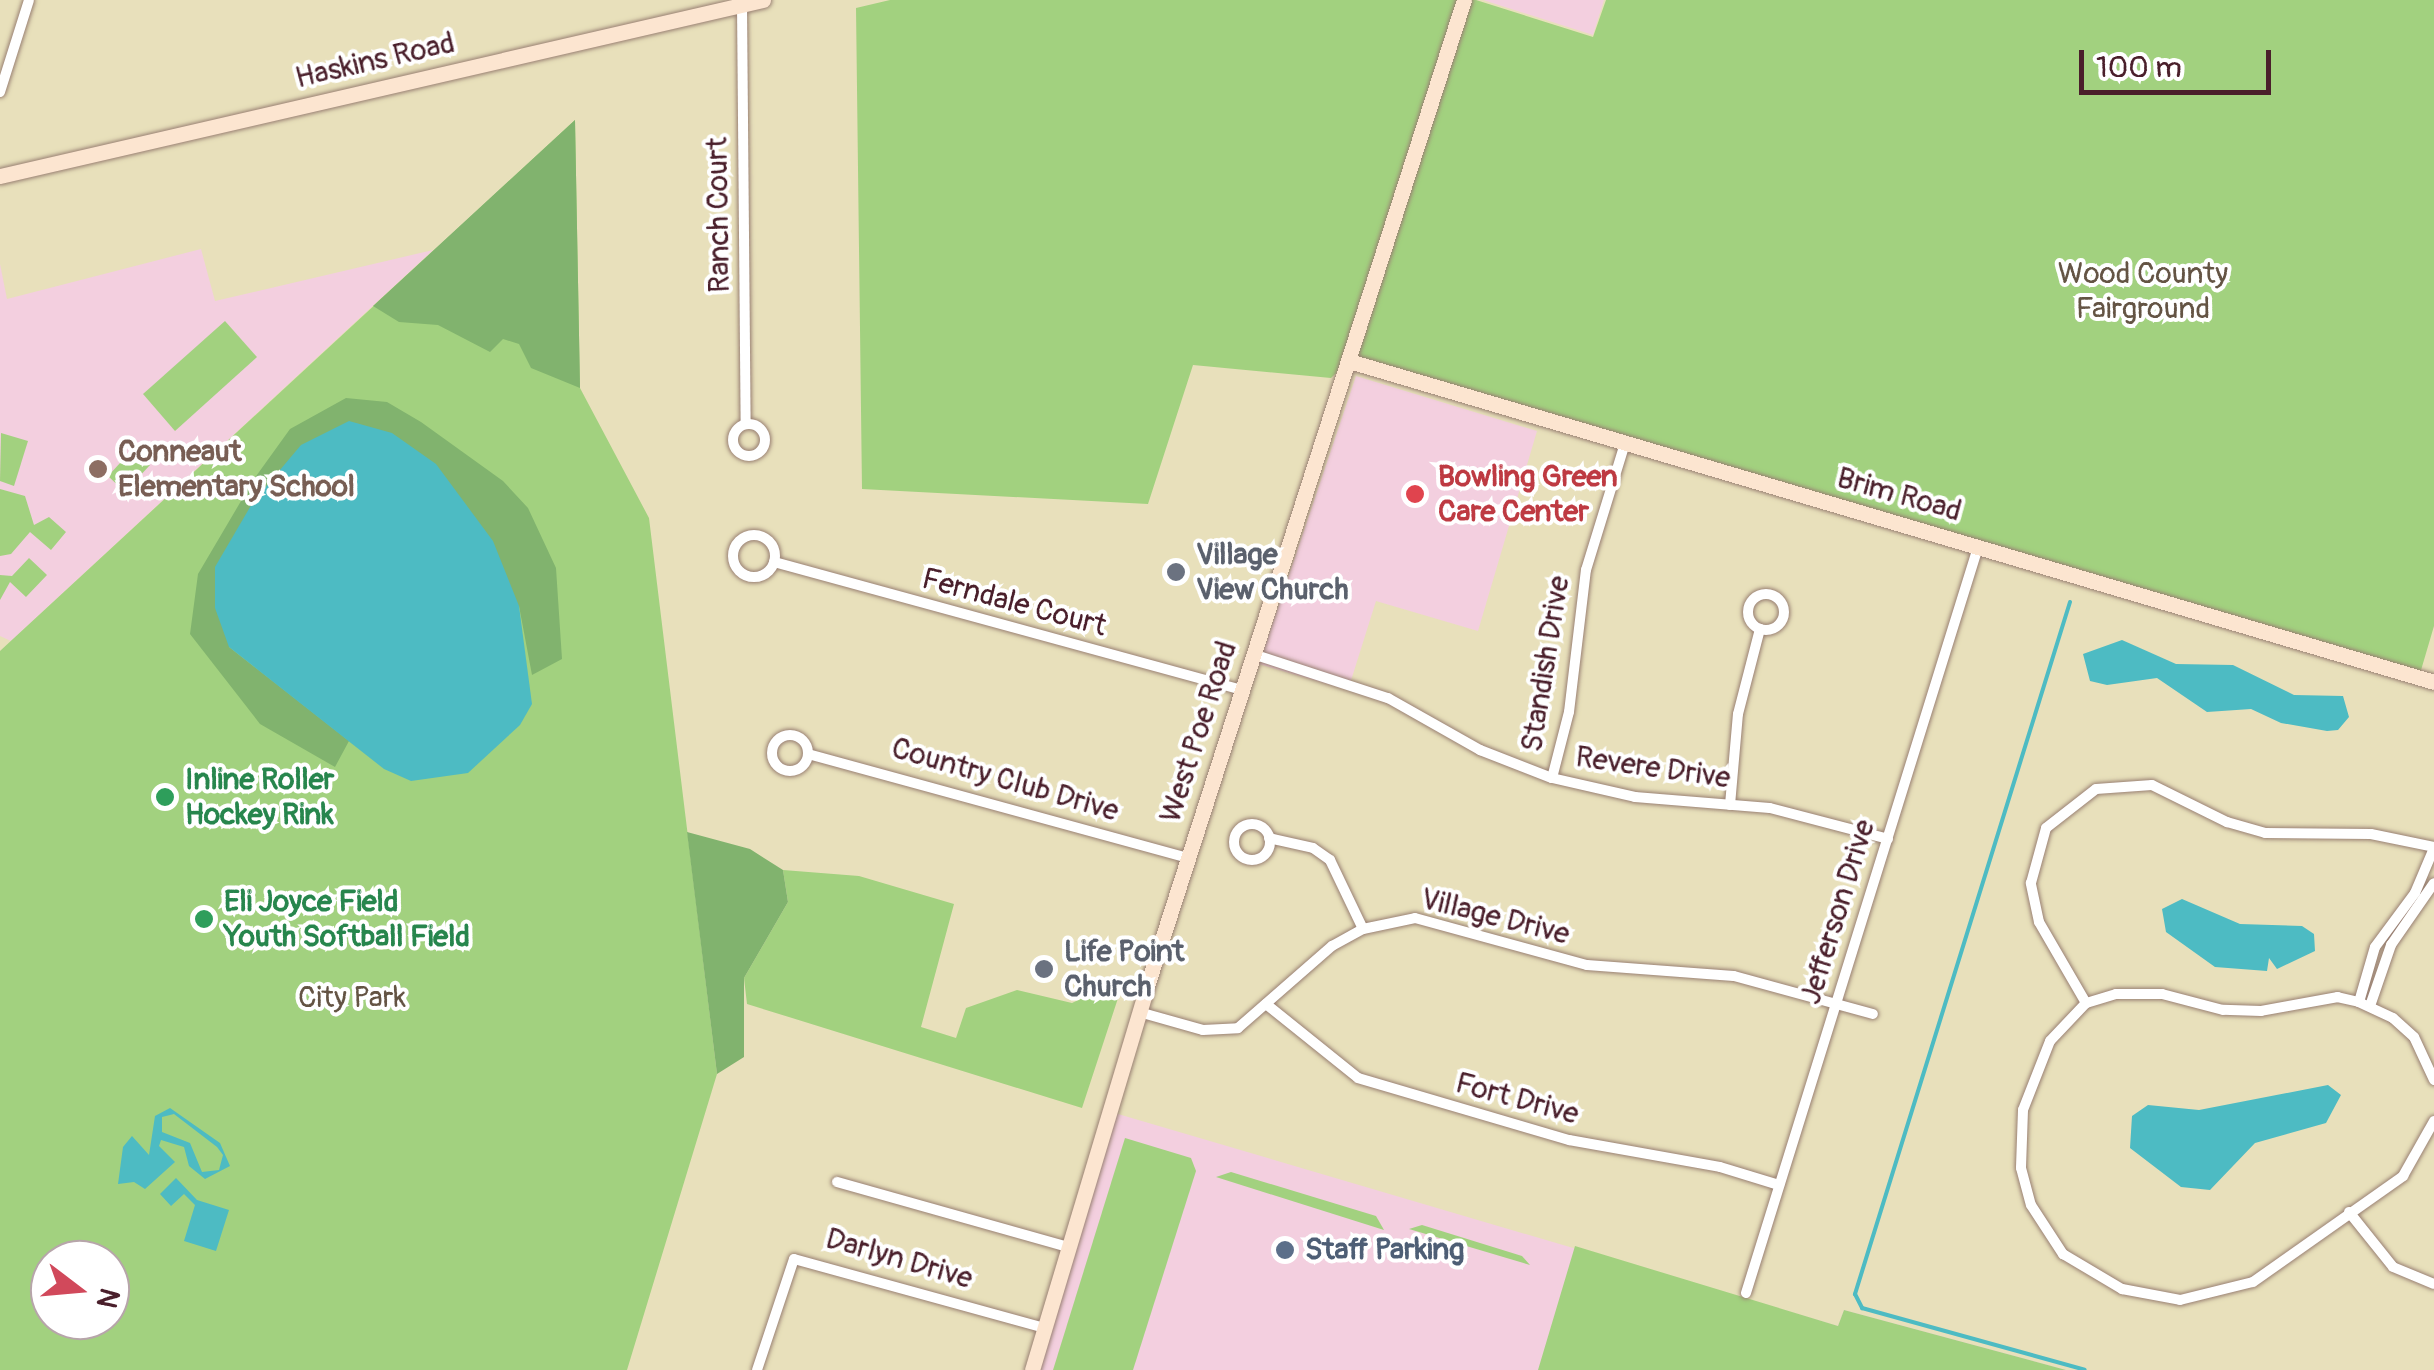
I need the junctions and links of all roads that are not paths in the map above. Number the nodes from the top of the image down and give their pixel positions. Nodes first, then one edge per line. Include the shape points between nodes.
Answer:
1 (29, 0) edge
2 (763, 0) edge
3 (1464, 0) edge
4 (742, 5) junction
5 (0, 45) edge
6 (14, 49) junction
7 (0, 92) edge
8 (0, 176) edge
9 (1349, 361) junction
10 (746, 424) dead end
11 (1625, 442) junction
12 (1978, 547) junction
13 (774, 562) junction
14 (1760, 629) dead end
15 (1253, 654) junction
16 (2434, 682) edge
17 (1242, 690) junction
18 (808, 754) dead end
19 (1552, 778) junction
20 (1730, 805) junction
21 (1269, 838) dead end
22 (1888, 839) junction
23 (2434, 848) edge
24 (1188, 858) junction
25 (2434, 882) edge
26 (1363, 929) junction
27 (1836, 1003) junction
28 (1266, 1004) junction
29 (2086, 1004) junction
30 (2365, 1004) junction
31 (1139, 1012) junction
32 (1873, 1014) dead end
33 (2434, 1080) edge
34 (2434, 1121) edge
35 (837, 1182) dead end
36 (1780, 1185) junction
37 (2349, 1212) junction
38 (1069, 1247) junction
39 (2434, 1284) edge
40 (1746, 1293) dead end
41 (1044, 1328) junction
42 (756, 1370) edge
43 (1032, 1370) edge

1 - 6 street
2 - 4 main road, Haskins Road
3 - 9 main road, West Poe Road
4 - 8 main road, Haskins Road
4 - 10 street, Ranch Court
5 - 6 street
6 - 7 street
9 - 11 main road, Brim Road
9 - 15 main road, West Poe Road
11 - 12 main road, Brim Road
11 - 19 street, Standish Drive via 1586,570 1569,712
12 - 16 main road, Brim Road
12 - 22 street, Jefferson Drive
13 - 13 street, Ferndale Court via 771,544 760,536 734,550 745,575 766,574
13 - 17 street, Ferndale Court
14 - 20 street via 1738,714
15 - 17 main road, West Poe Road
15 - 19 street, Revere Drive via 1388,698 1480,750
17 - 24 main road, West Poe Road
18 - 24 street, Country Club Drive
19 - 20 street, Revere Drive via 1636,797
20 - 22 street, Revere Drive via 1798,814
21 - 26 street via 1313,848 1330,860
22 - 27 street, Jefferson Drive
23 - 29 street via 2371,834 2266,832 2227,822 2152,785 2096,789 2046,828 2031,883 2039,922
23 - 30 street via 2416,893 2375,947
24 - 31 main road, West Poe Road
25 - 30 street via 2391,945
26 - 27 street, Village Drive via 1429,920 1587,965 1734,976
26 - 28 street, Village Drive via 1316,957
27 - 32 street, Village Drive
27 - 36 street, Jefferson Drive
28 - 31 street, Village Drive via 1238,1028 1216,1032
28 - 36 street, Fort Drive via 1358,1078 1569,1140 1701,1163
29 - 30 street via 2136,992 2223,1010 2260,1011 2328,998
29 - 37 street via 2050,1042 2020,1129 2025,1187 2063,1254 2142,1296 2199,1298 2253,1282
30 - 33 street via 2414,1038
31 - 38 main road, West Poe Road
34 - 37 street via 2415,1163
35 - 38 street
36 - 40 street, Jefferson Drive
37 - 39 street via 2393,1266
38 - 41 main road, West Poe Road
41 - 42 street, Darlyn Drive via 794,1259
41 - 43 main road, West Poe Road

